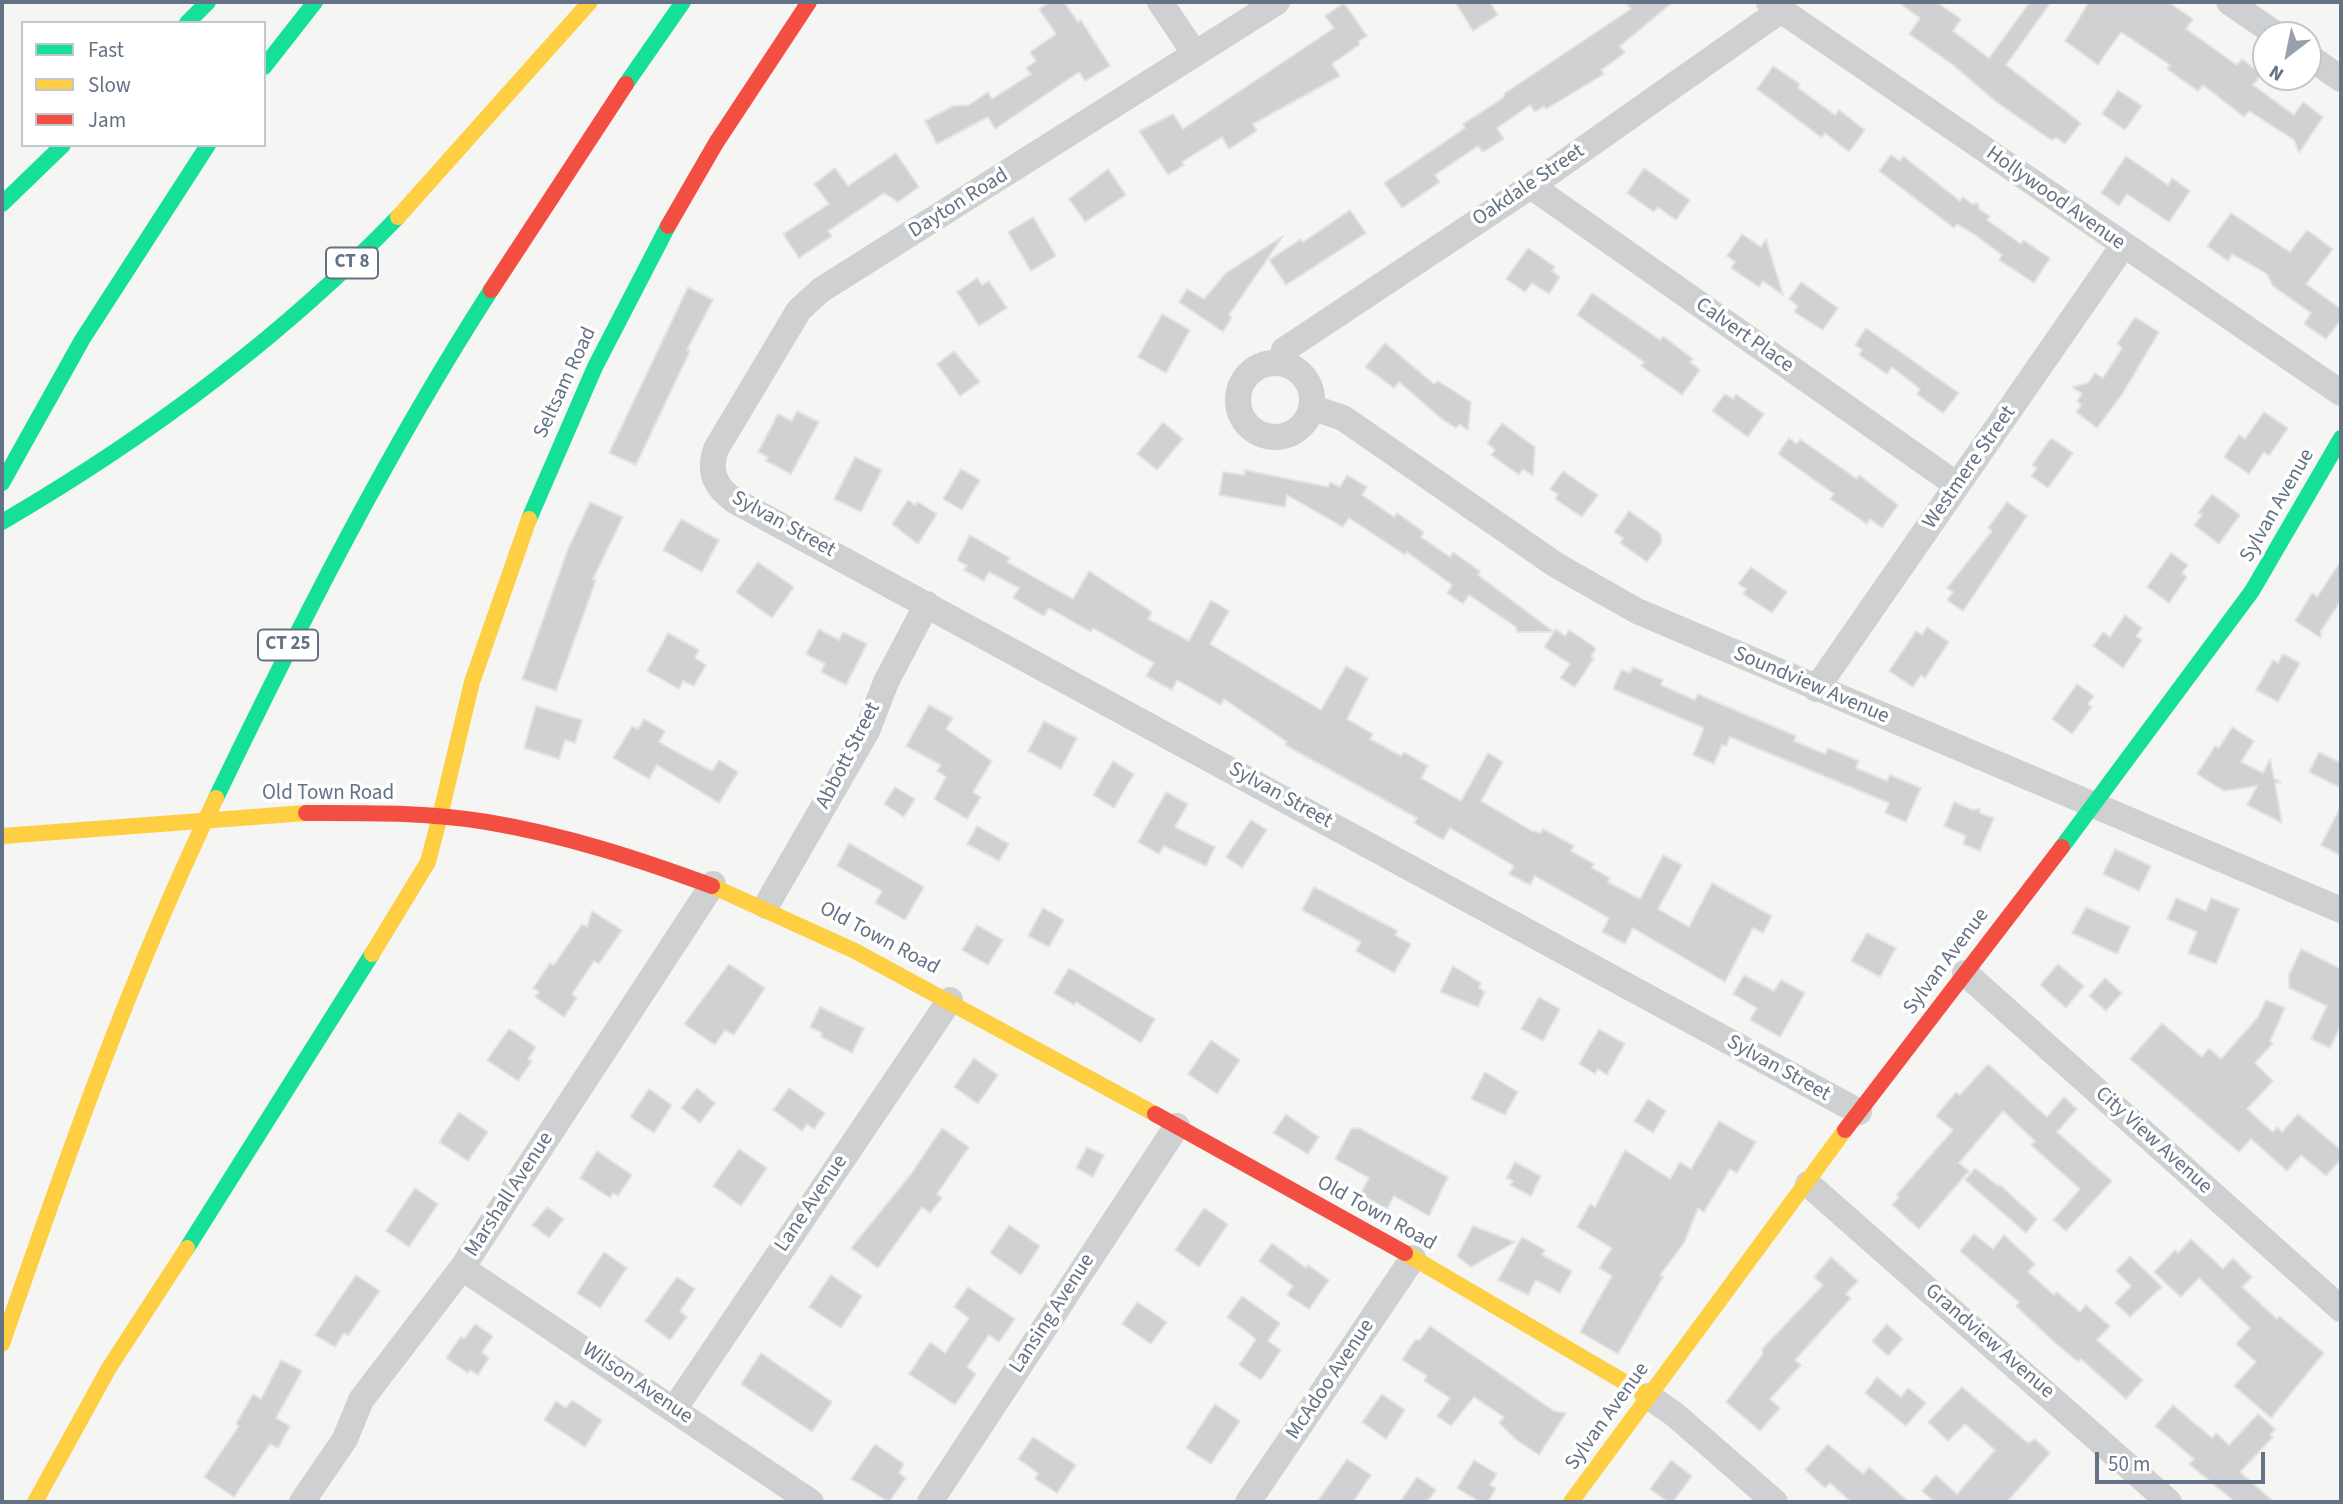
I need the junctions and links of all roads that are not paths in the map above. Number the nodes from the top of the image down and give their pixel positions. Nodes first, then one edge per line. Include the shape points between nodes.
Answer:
1 (208, 2) edge
2 (314, 2) edge
3 (590, 2) edge
4 (683, 2) edge
5 (809, 2) edge
6 (1160, 2) edge
7 (1277, 2) edge
8 (2229, 2) edge
9 (1775, 6) edge
10 (189, 21) edge
11 (2257, 21) edge
12 (1195, 54) junction
13 (266, 64) edge
14 (2322, 66) edge
15 (2341, 79) edge
16 (61, 147) edge
17 (207, 147) edge
18 (1531, 186) junction
19 (2, 204) edge
20 (2123, 246) junction
21 (1281, 363) junction
22 (2341, 393) edge
23 (1311, 407) junction
24 (2341, 438) edge
25 (712, 471) joint
26 (2, 484) edge
27 (1957, 485) junction
28 (2, 522) edge
29 (927, 604) junction
30 (1816, 689) junction
31 (2095, 804) junction
32 (440, 816) junction
33 (2, 836) edge
34 (713, 884) junction
35 (766, 906) junction
36 (2341, 910) edge
37 (1965, 973) junction
38 (950, 1000) junction
39 (1859, 1112) junction
40 (1177, 1126) junction
41 (1808, 1184) junction
42 (1413, 1258) junction
43 (462, 1268) junction
44 (2341, 1310) edge
45 (2, 1344) edge
46 (1648, 1396) junction
47 (675, 1408) junction
48 (36, 1502) edge
49 (302, 1502) edge
50 (811, 1502) edge
51 (930, 1502) edge
52 (1248, 1502) edge
53 (1571, 1502) edge
54 (1775, 1502) edge
55 (2169, 1502) edge

1 - 10 main road
2 - 13 main road
3 - 28 main road, CT 8 via 426,187 328,286 177,409
4 - 45 main road, CT 25 via 478,306 374,483 296,629 229,766 134,981 79,1122
5 - 32 main road, Seltsam Road via 691,186 568,424 515,555 462,710
6 - 12 street
7 - 12 street, Dayton Road
8 - 11 street
9 - 18 street, Oakdale Street
9 - 20 street, Hollywood Avenue
12 - 25 street, Dayton Road via 821,290 799,310 716,449
14 - 15 street
16 - 19 main road
17 - 26 main road via 89,329
18 - 21 street, Oakdale Street via 1284,350
18 - 27 street, Calvert Place
20 - 22 street, Hollywood Avenue
20 - 27 street, Westmere Street
21 - 23 street via 1301,374
21 - 23 street via 1259,366 1242,381 1237,403 1246,424 1255,432 1279,438 1301,427
23 - 30 street, Soundview Avenue via 1343,418 1556,565 1637,611
24 - 31 main road, Sylvan Avenue via 2252,591
25 - 29 street, Sylvan Street via 716,484 735,501
27 - 30 street, Westmere Street
29 - 35 street, Abbott Street via 886,682 867,731
29 - 39 street, Sylvan Street
30 - 31 street, Soundview Avenue
31 - 36 street, Soundview Avenue
31 - 37 main road, Sylvan Avenue
32 - 33 main road, Old Town Road via 262,814
32 - 34 main road, Old Town Road via 561,838
32 - 48 main road, Seltsam Road via 428,862 279,1105 116,1357
34 - 35 main road, Old Town Road
34 - 43 street, Marshall Avenue
35 - 38 main road, Old Town Road via 864,952
37 - 39 main road, Sylvan Avenue
37 - 44 street, City View Avenue
38 - 40 main road, Old Town Road
38 - 47 street, Lane Avenue
39 - 41 main road, Sylvan Avenue
40 - 42 main road, Old Town Road
40 - 51 street, Lansing Avenue
41 - 46 main road, Sylvan Avenue
41 - 55 street, Grandview Avenue
42 - 46 main road, Old Town Road
42 - 52 street, McAdoo Avenue
43 - 47 street, Wilson Avenue
43 - 49 street, Marshall Avenue via 361,1400 345,1439
46 - 53 main road, Sylvan Avenue
46 - 54 street
47 - 50 street, Wilson Avenue

